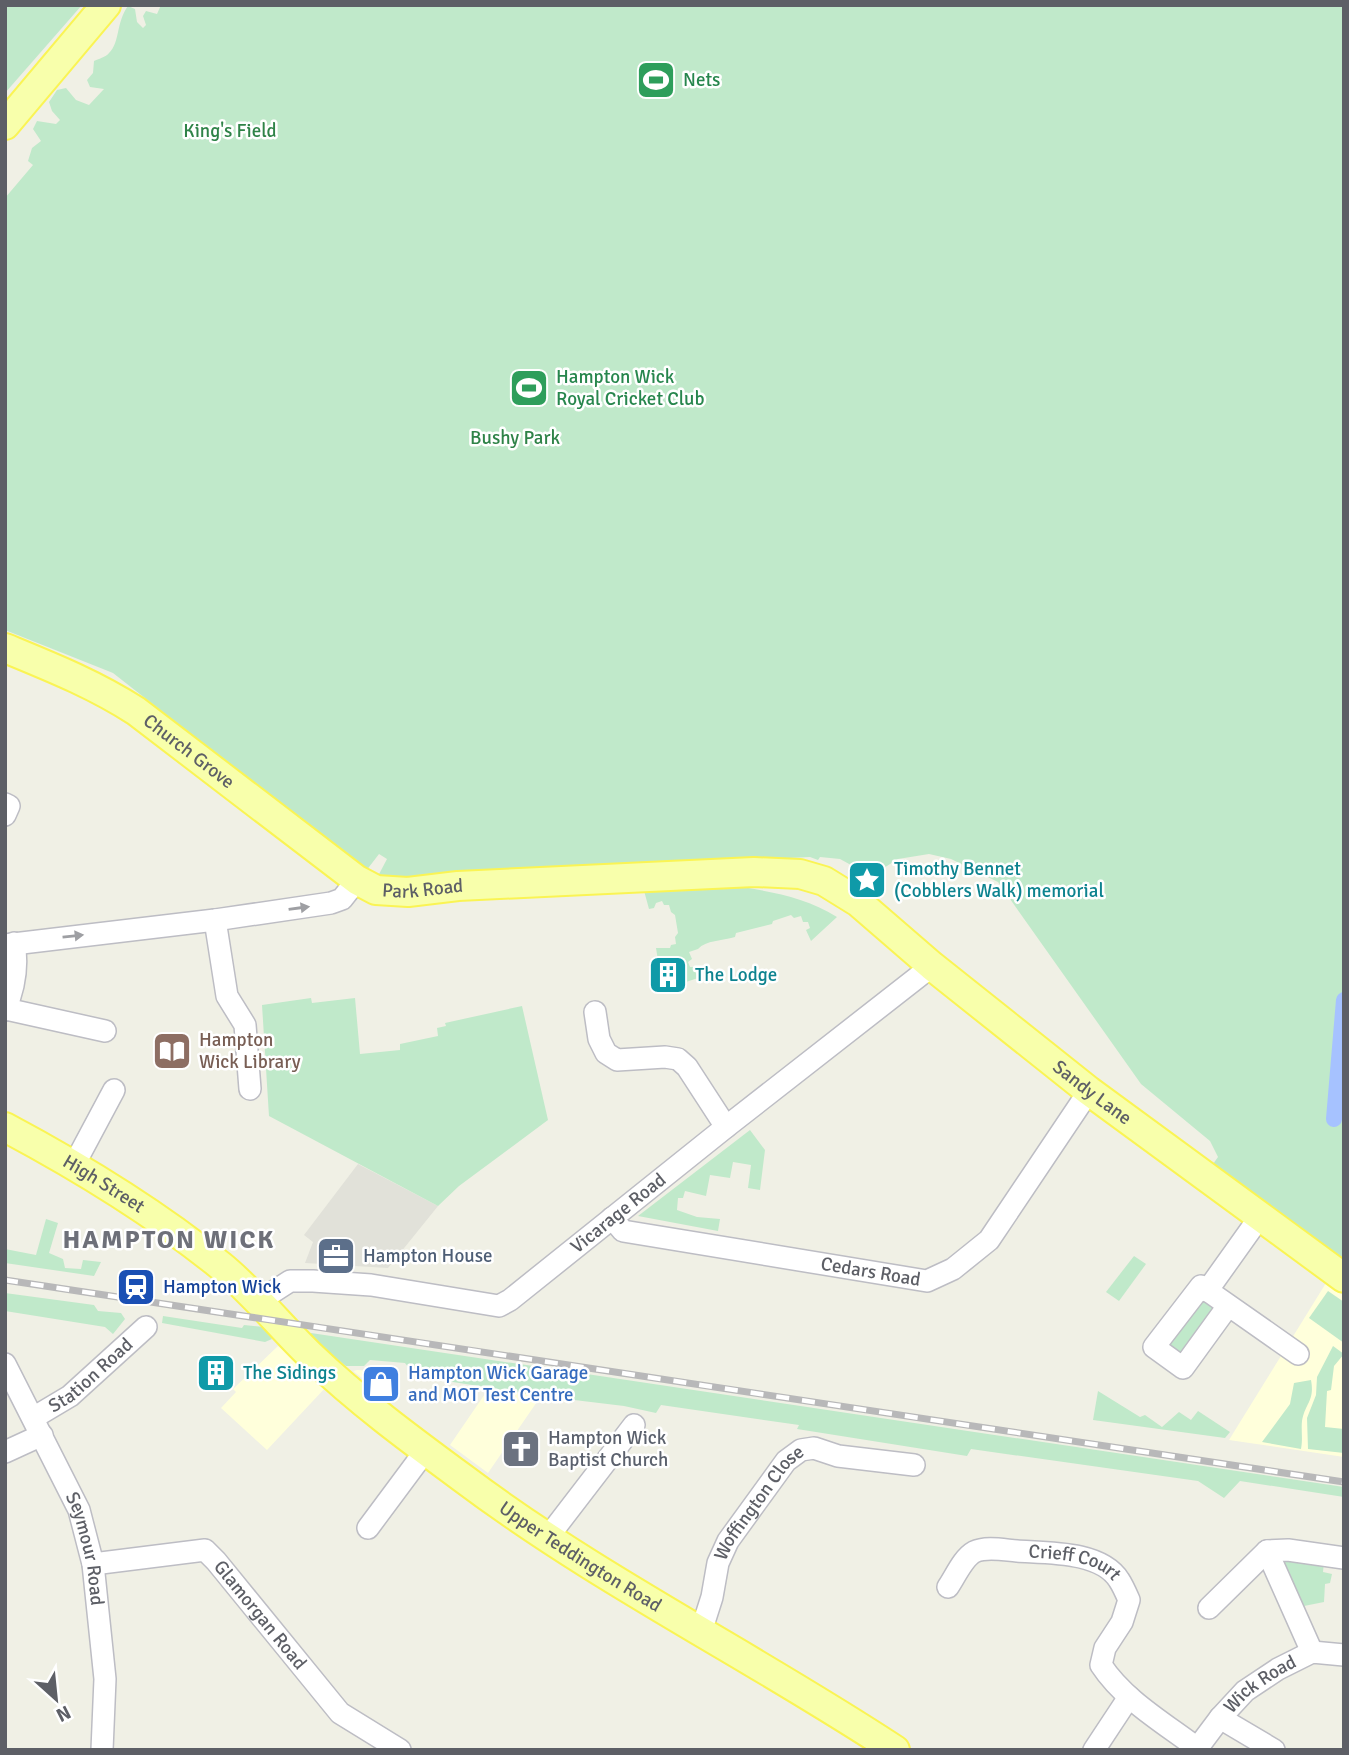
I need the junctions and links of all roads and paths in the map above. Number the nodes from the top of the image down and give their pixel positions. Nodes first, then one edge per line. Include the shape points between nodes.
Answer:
1 (106, 5) edge
2 (5, 125) edge
3 (5, 648) edge
4 (5, 804) edge
5 (5, 815) edge
6 (357, 880) junction
7 (848, 896) joint
8 (215, 920) junction
9 (10, 944) edge
10 (932, 966) junction
11 (6, 1009) edge
12 (604, 1024) dead end
13 (105, 1031) dead end
14 (250, 1089) dead end
15 (114, 1090) dead end
16 (1089, 1091) junction
17 (5, 1127) edge
18 (726, 1127) junction
19 (74, 1165) junction
20 (612, 1218) junction
21 (1259, 1218) junction
22 (1344, 1278) edge
23 (1207, 1291) junction
24 (259, 1301) junction
25 (1228, 1306) junction
26 (146, 1327) dead end
27 (289, 1333) joint
28 (1298, 1354) dead end
29 (5, 1364) edge
30 (634, 1425) dead end
31 (37, 1426) junction
32 (426, 1450) junction
33 (5, 1452) edge
34 (914, 1465) dead end
35 (368, 1528) dead end
36 (548, 1537) junction
37 (1267, 1551) junction
38 (1344, 1558) edge
39 (93, 1564) junction
40 (948, 1587) dead end
41 (1209, 1608) dead end
42 (698, 1630) junction
43 (1312, 1652) junction
44 (1344, 1655) edge
45 (1129, 1697) junction
46 (1220, 1718) junction
47 (1197, 1749) edge
48 (102, 1750) edge
49 (400, 1750) edge
50 (895, 1750) edge
51 (1094, 1750) edge
52 (1274, 1750) edge

1 - 2 main road
3 - 6 main road, Church Grove via 85,681 136,711
4 - 5 street via 9,806
6 - 7 main road, Park Road via 386,892 408,892 635,876 789,872 824,881
8 -> 6 street, Park Road via 331,903 342,899
7 - 10 main road, Sandy Lane
9 -> 8 street, Park Road
8 - 14 street via 227,996 245,1025
9 - 11 street via 16,958
10 - 16 main road, Sandy Lane
10 - 18 street, Vicarage Road
11 - 13 street
12 - 18 street via 606,1053 617,1060 678,1059
15 - 19 street
16 - 20 street, Cedars Road via 989,1240 953,1269 927,1281 623,1231
16 - 21 main road, Sandy Lane
17 - 19 main road, High Street
18 - 20 street, Vicarage Road
19 - 24 main road, High Street via 168,1224
20 - 24 street, Vicarage Road via 499,1306 371,1285 313,1281 290,1281
21 - 22 main road, Sandy Lane
21 - 23 street
23 - 25 street
23 - 25 street via 1201,1286 1154,1347 1182,1368
24 - 27 main road, High Street
25 - 28 street
26 - 31 street, Station Road
27 - 32 main road, Upper Teddington Road via 349,1391
29 - 31 street, Seymour Road
30 - 36 street
31 - 33 street, Station Road
31 - 39 street, Seymour Road via 79,1510
32 - 35 street
32 - 36 main road, Upper Teddington Road
34 - 42 street, Woffington Close via 838,1456 814,1448 801,1450 786,1461 728,1541
36 - 42 main road, Upper Teddington Road
37 - 38 street
37 - 41 street
37 - 43 street
39 - 48 street, Seymour Road via 105,1679
39 - 49 street, Glamorgan Road via 205,1550 340,1713
40 - 45 street, Crieff Court via 976,1551 1056,1552 1097,1563 1118,1577 1129,1600 1101,1665
42 - 50 main road, Upper Teddington Road
43 - 44 street, Wick Road
43 - 46 street, Wick Road via 1245,1691
45 - 47 street, Crieff Court
45 - 51 street
46 - 47 street, Wick Road
46 - 52 street

